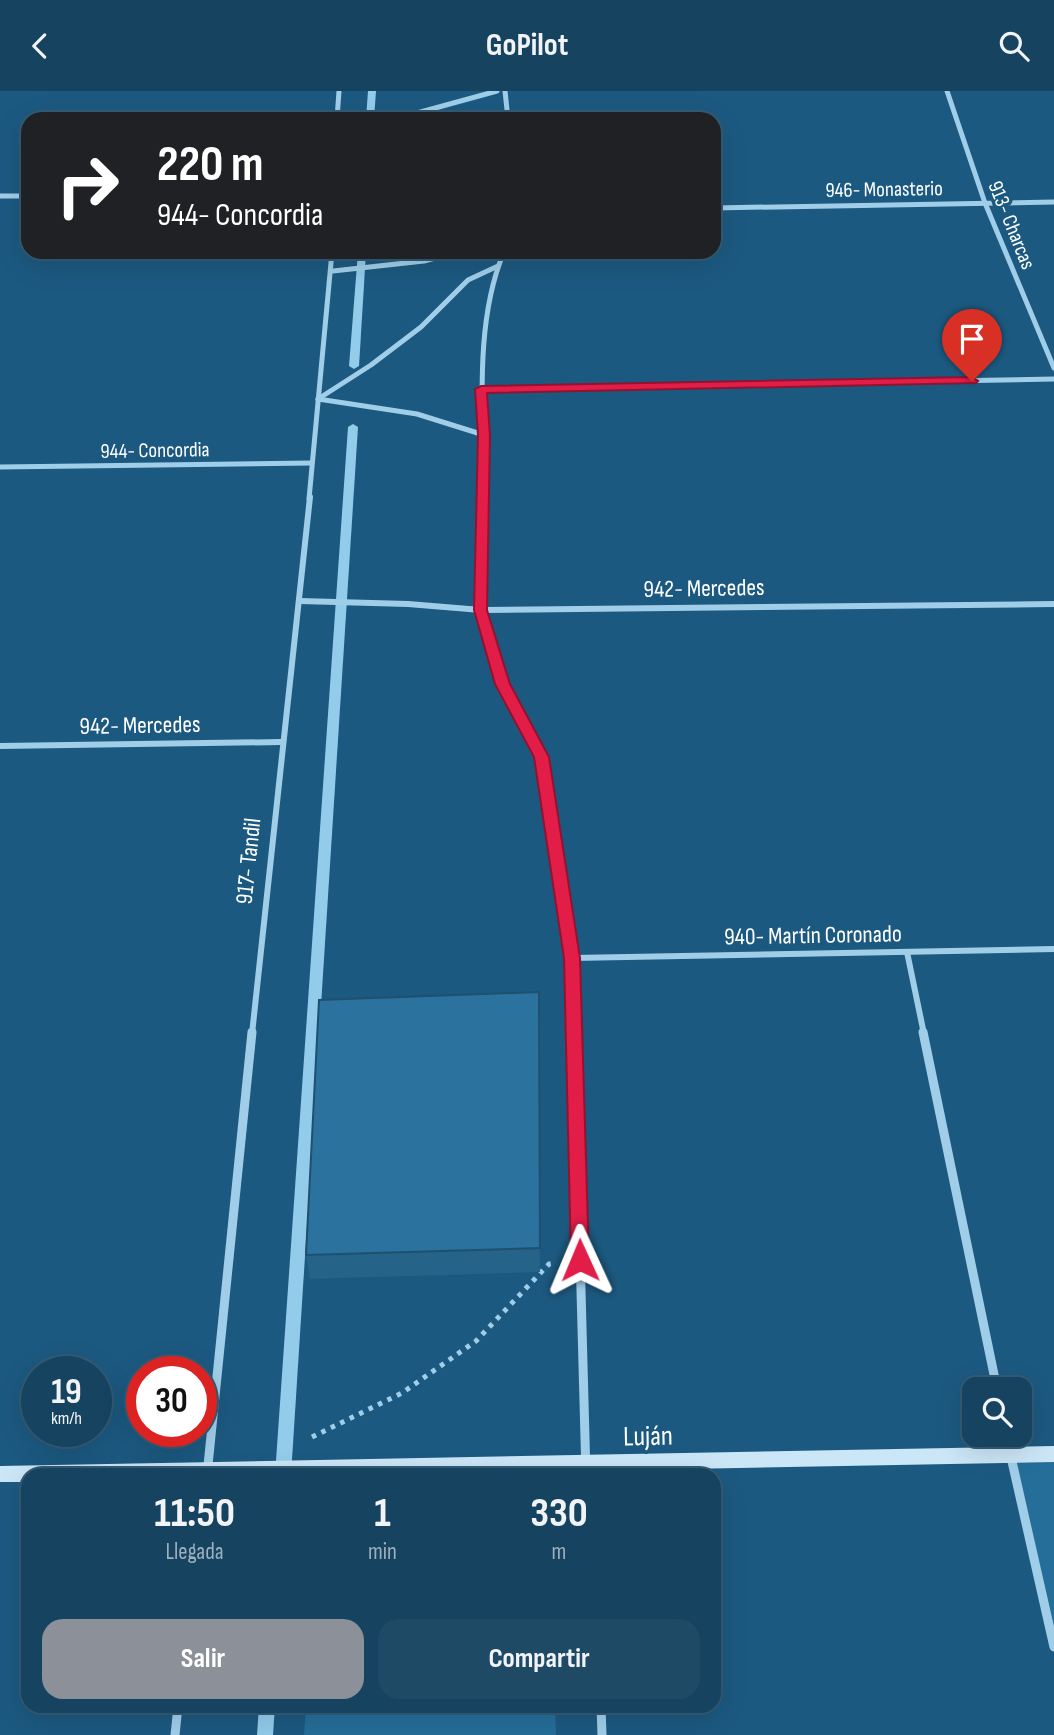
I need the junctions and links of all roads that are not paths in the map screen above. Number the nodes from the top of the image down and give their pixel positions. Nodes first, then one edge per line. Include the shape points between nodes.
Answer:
1 (339, 91) edge
2 (497, 91) edge
3 (505, 91) edge
4 (947, 91) edge
5 (338, 112) edge
6 (420, 112) edge
7 (507, 112) edge
8 (0, 196) edge
9 (21, 196) edge
10 (1054, 202) edge
11 (985, 204) junction
12 (721, 208) edge
13 (332, 259) edge
14 (431, 259) edge
15 (501, 259) edge
16 (498, 266) junction
17 (333, 271) junction
18 (1054, 368) edge
19 (1054, 380) edge
20 (481, 389) junction
21 (318, 399) junction
22 (484, 435) junction
23 (311, 463) junction
24 (0, 467) edge
25 (300, 601) junction
26 (1054, 604) edge
27 (481, 610) junction
28 (281, 742) junction
29 (0, 746) edge
30 (1054, 949) edge
31 (908, 952) junction
32 (572, 958) junction
33 (995, 1377) edge
34 (1008, 1447) edge
35 (1054, 1454) edge
36 (1010, 1455) junction
37 (207, 1468) edge
38 (243, 1468) edge
39 (460, 1468) edge
40 (585, 1468) edge
41 (615, 1468) edge
42 (0, 1474) edge
43 (21, 1474) edge
44 (1054, 1647) edge
45 (177, 1713) edge
46 (601, 1713) edge
47 (175, 1735) edge
48 (603, 1735) edge

1 - 5 street
2 - 6 street
3 - 7 street
4 - 11 street, 913- Charcas
8 - 9 street
10 - 11 street, 946- Monasterio
11 - 12 street, 946- Monasterio
11 - 18 street, 913- Charcas
13 - 17 street, 917- Tandil
14 - 17 street
15 - 16 street
16 - 20 street
16 - 21 street via 468,280 421,327
17 - 21 street, 917- Tandil
19 - 20 street
20 - 22 street
21 - 22 street via 417,414
21 - 23 street, 917- Tandil
22 - 27 street
23 - 24 street, 944- Concordia
23 - 25 street, 917- Tandil
25 - 27 street, 942- Mercedes
25 - 28 street, 917- Tandil
26 - 27 street, 942- Mercedes
27 - 32 street via 503,684 542,757
28 - 29 street, 942- Mercedes
28 - 37 street, 917- Tandil
30 - 31 street, 940- Martín Coronado
31 - 32 street, 940- Martín Coronado
31 - 33 street
32 - 40 street
34 - 36 street
35 - 36 main road, Luján
36 - 41 main road, Luján
36 - 44 street
38 - 39 main road, Luján
42 - 43 main road, Luján
45 - 47 street
46 - 48 street

